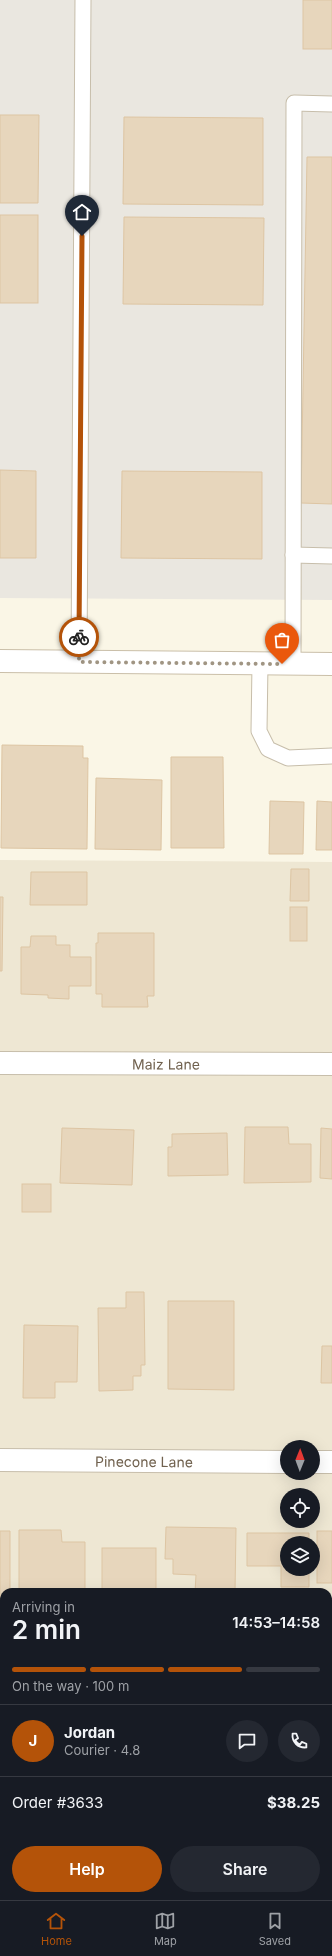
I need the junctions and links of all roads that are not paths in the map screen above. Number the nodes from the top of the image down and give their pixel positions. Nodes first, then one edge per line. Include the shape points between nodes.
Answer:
1 (83, 0) edge
2 (332, 104) edge
3 (293, 555) junction
4 (332, 556) edge
5 (0, 661) edge
6 (79, 662) junction
7 (260, 664) junction
8 (293, 664) junction
9 (332, 664) edge
10 (332, 756) edge
11 (0, 1063) edge
12 (332, 1064) edge
13 (0, 1460) edge
14 (280, 1462) edge
15 (320, 1462) edge
16 (332, 1462) edge

1 - 6 lane
2 - 3 lane via 294,104
3 - 4 lane
3 - 8 lane
5 - 6 street
6 - 7 street
7 - 8 street
7 - 10 lane via 259,731 268,749 288,758
8 - 9 street
11 - 12 street, Maiz Lane
13 - 14 street, Pinecone Lane
15 - 16 street

